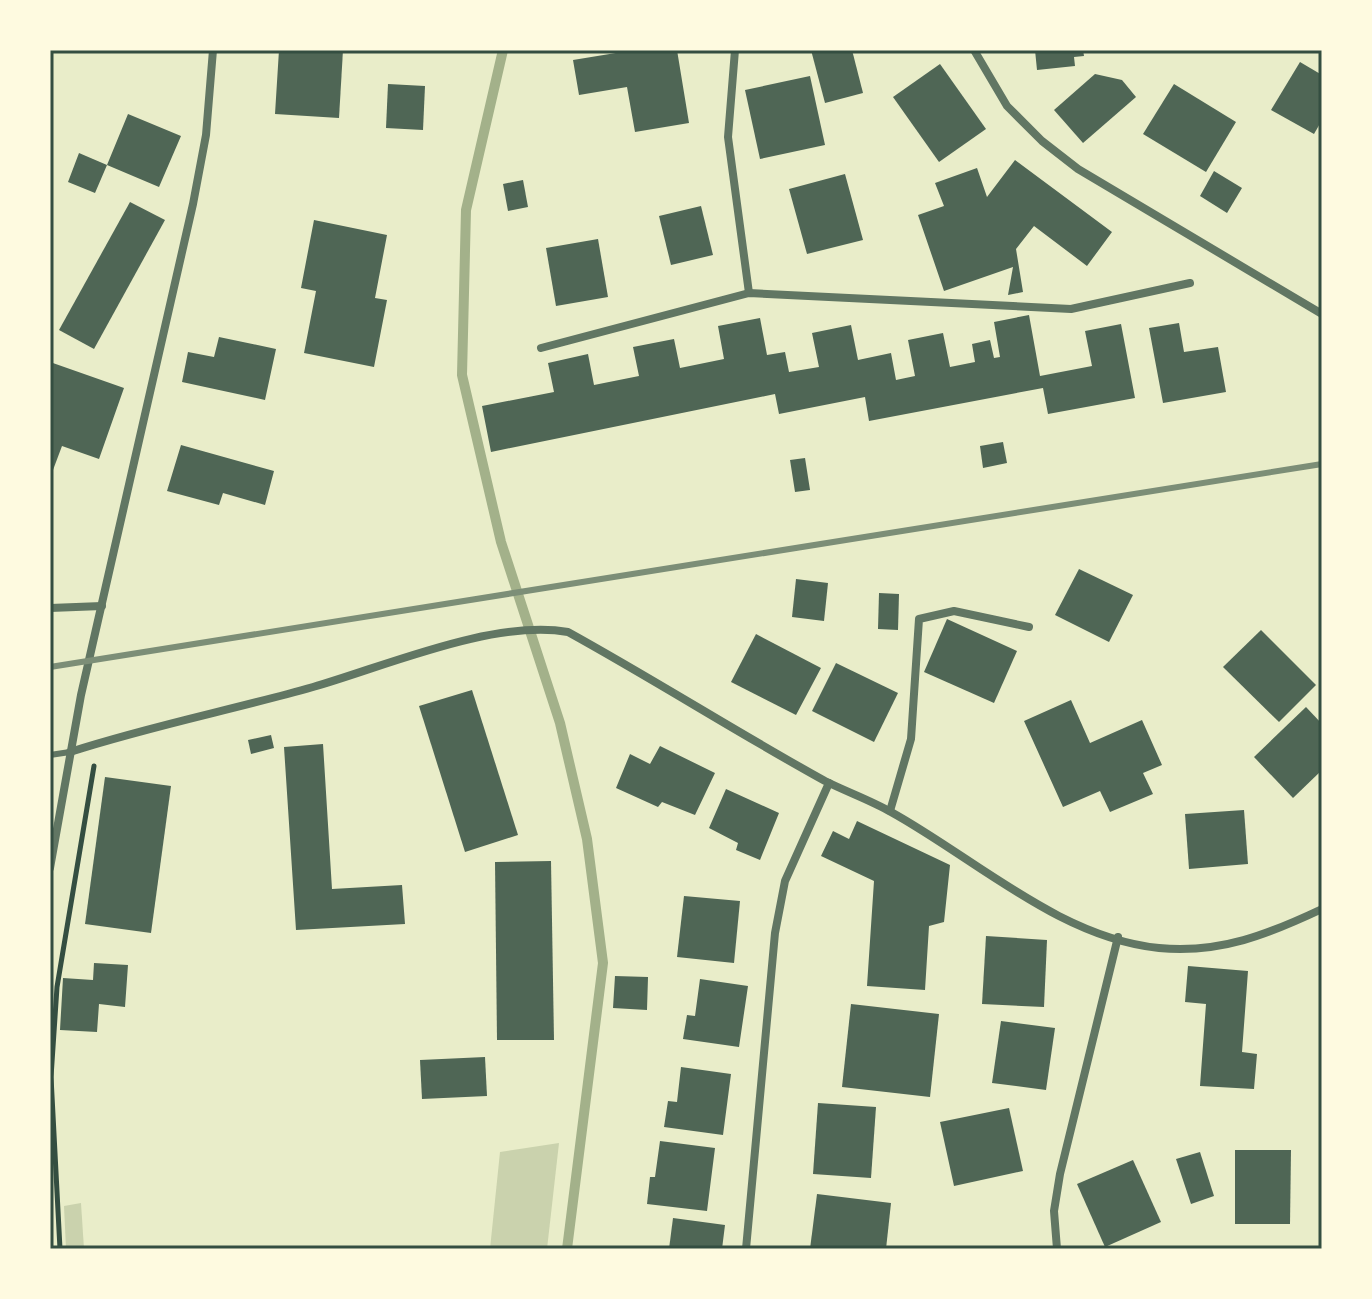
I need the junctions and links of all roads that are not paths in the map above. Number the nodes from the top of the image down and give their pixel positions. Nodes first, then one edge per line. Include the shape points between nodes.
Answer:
1 (213, 50) edge
2 (735, 50) edge
3 (974, 50) edge
4 (1190, 283) dead end
5 (749, 293) junction
6 (1322, 314) edge
7 (541, 348) dead end
8 (102, 606) junction
9 (50, 608) edge
10 (1029, 627) dead end
11 (70, 752) junction
12 (50, 755) edge
13 (829, 783) junction
14 (890, 811) junction
15 (50, 868) edge
16 (1322, 909) edge
17 (1118, 937) junction
18 (746, 1249) edge
19 (1057, 1249) edge

1 - 8 street via 196,191
2 - 5 street via 728,137
3 - 6 street via 1007,106 1078,169
4 - 5 street via 1071,309
5 - 7 street
8 - 9 street
8 - 11 street
10 - 14 street via 954,611 919,619 911,739
11 - 12 lane
11 - 13 street via 499,634 541,628 580,639
11 - 15 street
13 - 14 street
13 - 18 street via 785,881 775,933
14 - 17 street via 1064,921
16 - 17 street via 1229,946 1157,948
17 - 19 street via 1060,1174 1054,1211

